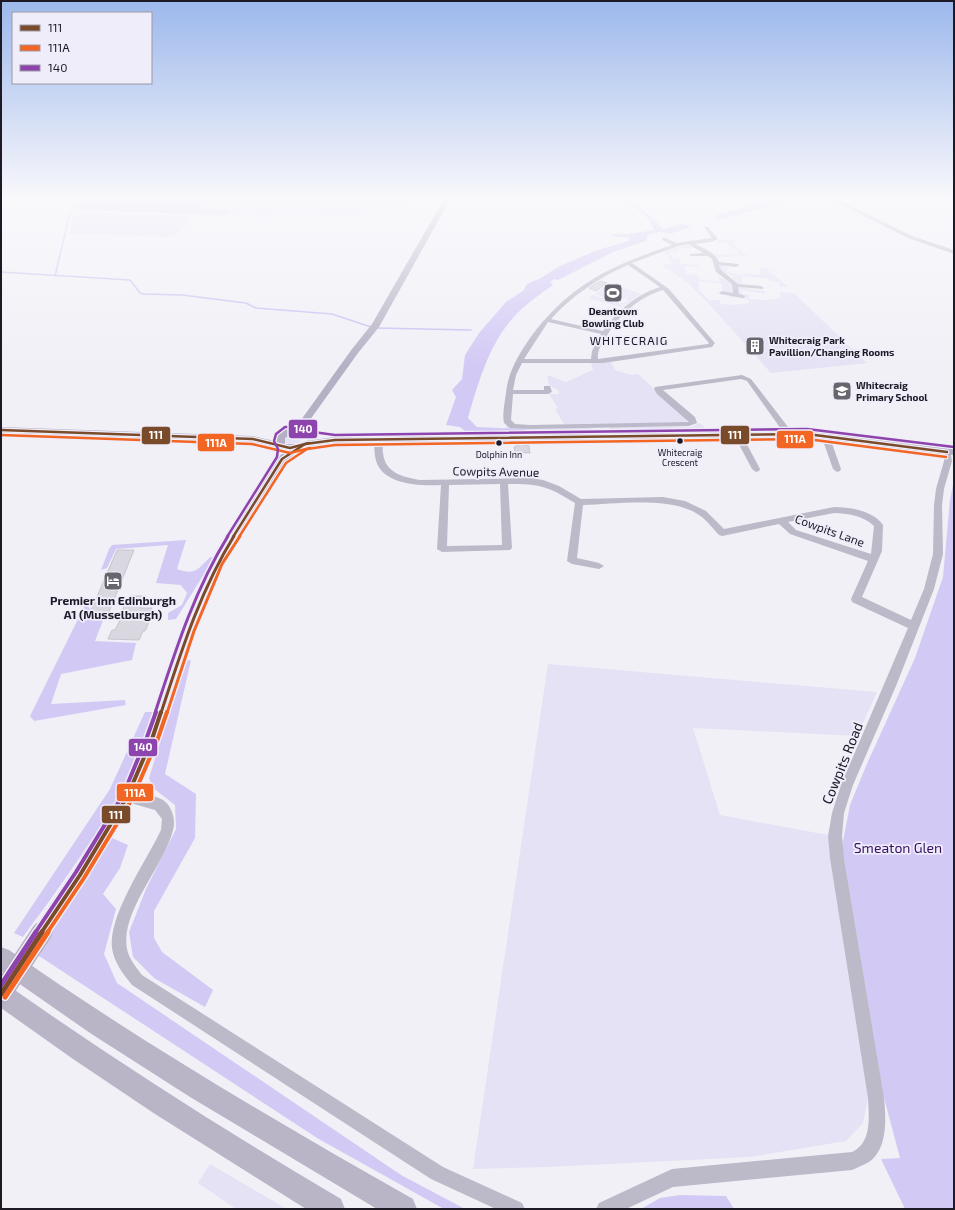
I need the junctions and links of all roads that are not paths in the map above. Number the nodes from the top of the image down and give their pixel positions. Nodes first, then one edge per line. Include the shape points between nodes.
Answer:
1 (416, 253) edge
2 (653, 253) edge
3 (710, 254) joint
4 (692, 255) dead end
5 (628, 263) junction
6 (717, 263) junction
7 (736, 265) dead end
8 (736, 285) junction
9 (664, 288) junction
10 (761, 288) dead end
11 (722, 293) dead end
12 (546, 320) junction
13 (605, 333) junction
14 (520, 361) junction
15 (595, 361) junction
16 (547, 388) dead end
17 (510, 392) junction
18 (304, 422) junction
19 (600, 425) junction
20 (1, 430) edge
21 (285, 433) junction
22 (789, 434) junction
23 (738, 435) junction
24 (824, 435) junction
25 (604, 437) junction
26 (253, 439) junction
27 (379, 439) junction
28 (304, 440) junction
29 (282, 450) junction
30 (950, 452) edge
31 (756, 469) dead end
32 (837, 469) dead end
33 (445, 482) junction
34 (504, 482) junction
35 (579, 502) junction
36 (781, 521) junction
37 (874, 559) junction
38 (599, 566) dead end
39 (915, 626) junction
40 (127, 797) junction
41 (1, 958) edge
42 (1, 994) edge
43 (332, 1209) edge
44 (403, 1209) edge
45 (516, 1209) edge
46 (605, 1209) edge

1 - 18 main road via 373,328
2 - 5 street
3 - 4 street
3 - 6 street
5 - 9 street
5 - 12 street via 582,287
6 - 7 street
6 - 8 street via 718,271
8 - 10 street
8 - 11 street via 739,296
9 - 13 street via 632,302
9 - 15 street via 712,343 710,346
12 - 13 street
12 - 14 street
13 - 15 street via 594,354
14 - 15 street
14 - 17 street via 513,375
16 - 17 street via 548,392
17 - 19 street via 507,421 513,426
18 - 21 main road
18 - 28 main road
19 - 22 street via 692,424 694,421 658,389 746,375
19 - 25 street
20 - 26 main road
21 - 26 main road
21 - 28 main road via 297,431
21 - 29 main road via 279,440
22 - 23 main road
22 - 24 main road
23 - 25 main road
23 - 31 street
24 - 30 main road
24 - 32 street
25 - 27 main road
26 - 29 main road
27 - 28 main road
27 - 33 street, Cowpits Avenue via 378,458 389,473 420,483
28 - 29 main road
29 - 40 main road via 218,562 189,630 152,739
30 - 39 street, Cowpits Road via 938,505 938,554 929,589
33 - 34 street, Cowpits Avenue
33 - 34 street via 442,549 507,548
34 - 35 street, Cowpits Avenue via 540,482
35 - 36 street, Cowpits Lane via 675,501 703,513 722,533
35 - 38 street via 572,561
36 - 37 street, Cowpits Lane via 793,532
36 - 37 street, Cowpits Lane via 838,509 874,519 879,525
37 - 39 street, Cowpits Lane via 856,599
39 - 46 street, Cowpits Road via 847,785 838,813 835,836 836,858 876,1098 877,1122 872,1142 865,1155 852,1161 672,1178
40 - 42 main road, bridge via 80,875
40 - 45 street via 159,805 168,819 167,830 160,846 121,925 118,942 121,957 137,980 437,1173
41 - 44 highway via 126,1043 212,1097
42 - 43 highway via 157,1101

